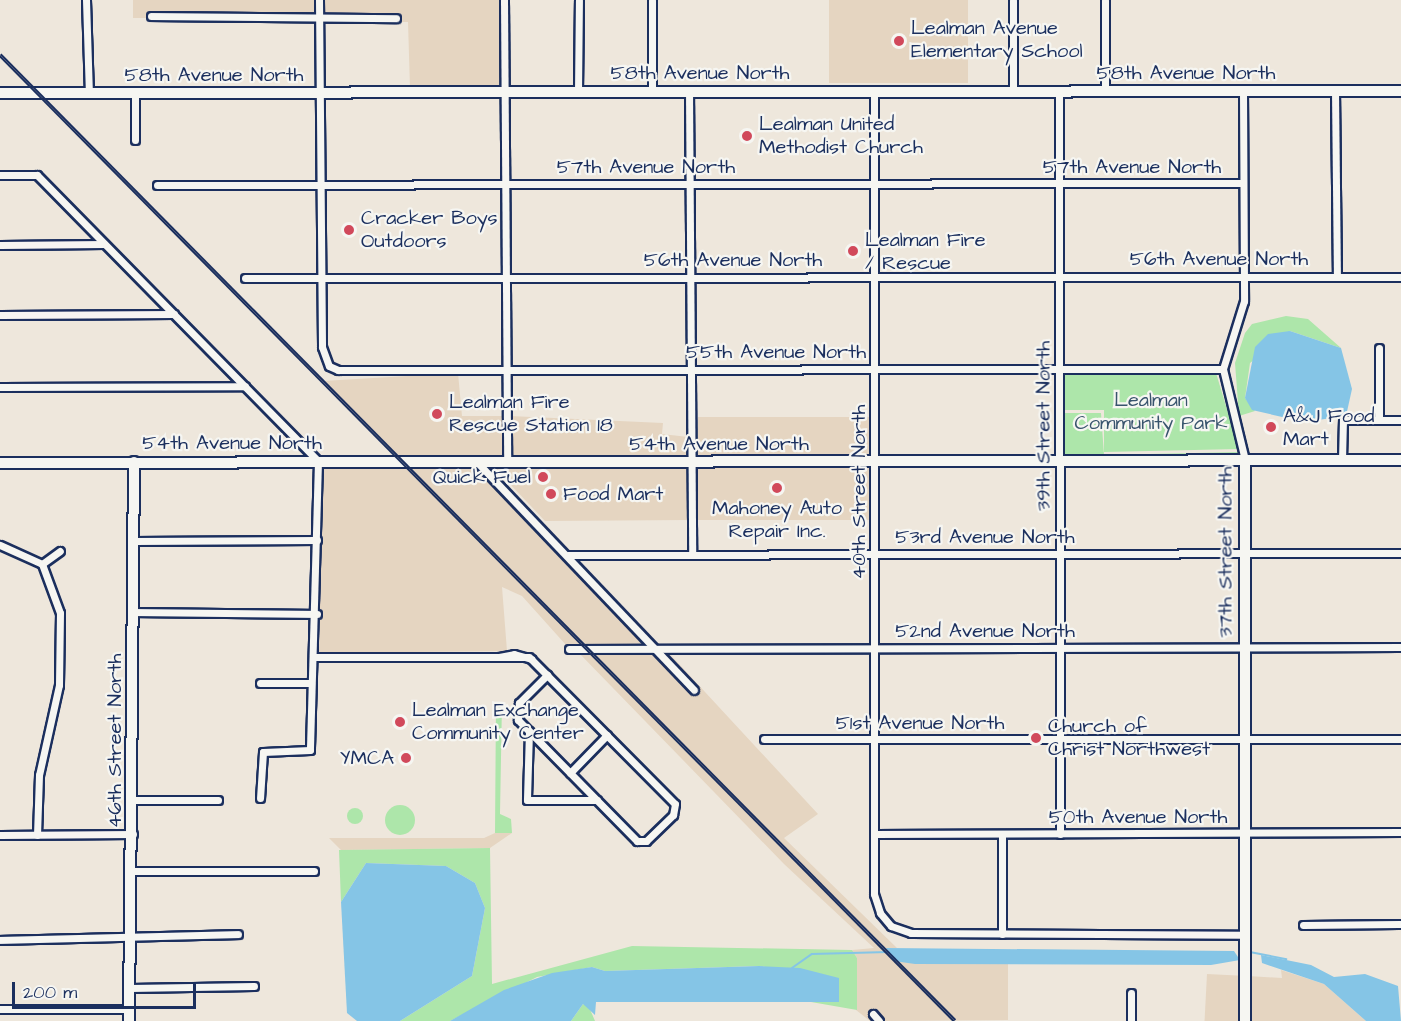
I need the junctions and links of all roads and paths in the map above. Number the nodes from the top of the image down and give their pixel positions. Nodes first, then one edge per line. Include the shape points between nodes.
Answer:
1 (86, 0) edge
2 (319, 0) edge
3 (504, 0) edge
4 (579, 0) edge
5 (652, 0) edge
6 (1013, 0) edge
7 (1105, 0) edge
8 (151, 16) dead end
9 (319, 17) junction
10 (396, 18) dead end
11 (874, 90) junction
12 (1401, 90) edge
13 (504, 91) junction
14 (578, 91) junction
15 (652, 91) junction
16 (689, 91) junction
17 (1013, 91) junction
18 (1059, 91) junction
19 (1105, 91) junction
20 (1243, 91) junction
21 (1335, 91) junction
22 (0, 93) edge
23 (319, 93) junction
24 (89, 94) junction
25 (135, 94) junction
26 (135, 140) dead end
27 (0, 175) edge
28 (505, 183) junction
29 (1061, 183) junction
30 (1242, 183) junction
31 (320, 184) junction
32 (689, 184) junction
33 (875, 184) junction
34 (157, 185) dead end
35 (104, 244) junction
36 (0, 245) edge
37 (1244, 275) junction
38 (1337, 275) junction
39 (505, 276) junction
40 (1061, 276) junction
41 (690, 277) junction
42 (1401, 277) edge
43 (245, 278) dead end
44 (321, 278) junction
45 (876, 278) junction
46 (174, 314) junction
47 (0, 315) edge
48 (1379, 348) dead end
49 (1060, 368) junction
50 (506, 369) junction
51 (690, 369) junction
52 (876, 369) junction
53 (1223, 369) junction
54 (245, 386) junction
55 (0, 387) edge
56 (1379, 420) junction
57 (1401, 420) edge
58 (1245, 460) junction
59 (1342, 460) junction
60 (1401, 460) edge
61 (318, 461) junction
62 (476, 461) junction
63 (507, 461) junction
64 (1060, 461) junction
65 (134, 462) junction
66 (691, 462) junction
67 (877, 462) junction
68 (0, 463) edge
69 (317, 540) junction
70 (134, 541) junction
71 (0, 545) edge
72 (60, 551) dead end
73 (1401, 553) edge
74 (692, 554) junction
75 (875, 554) junction
76 (1059, 554) junction
77 (1244, 554) junction
78 (568, 555) junction
79 (42, 564) junction
80 (134, 612) junction
81 (317, 614) junction
82 (1244, 647) junction
83 (1401, 647) edge
84 (657, 648) junction
85 (875, 648) junction
86 (1059, 648) junction
87 (569, 649) dead end
88 (316, 657) junction
89 (547, 675) junction
90 (260, 683) dead end
91 (311, 683) junction
92 (694, 690) dead end
93 (529, 731) junction
94 (607, 735) junction
95 (764, 739) dead end
96 (1401, 739) edge
97 (874, 740) junction
98 (1060, 740) junction
99 (1244, 740) junction
100 (570, 773) junction
101 (261, 798) dead end
102 (133, 800) junction
103 (218, 800) dead end
104 (597, 800) junction
105 (1401, 832) edge
106 (1244, 833) junction
107 (133, 834) junction
108 (874, 834) junction
109 (1002, 834) junction
110 (1060, 834) junction
111 (0, 835) edge
112 (38, 835) junction
113 (132, 871) junction
114 (314, 871) dead end
115 (1401, 924) edge
116 (1303, 925) dead end
117 (238, 934) dead end
118 (1002, 934) junction
119 (1244, 938) junction
120 (0, 940) edge
121 (130, 941) junction
122 (254, 986) dead end
123 (130, 988) junction
124 (1131, 993) dead end
125 (0, 1009) edge
126 (129, 1009) junction
127 (873, 1018) edge
128 (129, 1021) edge
129 (879, 1021) edge
130 (1131, 1021) edge
131 (1245, 1021) edge

1 - 24 street
2 - 9 street
3 - 13 street
4 - 14 street
5 - 15 street
6 - 17 street
7 - 19 street
8 - 9 street
9 - 10 street
9 - 23 street
11 - 16 street, 58th Avenue North
11 - 17 street, 58th Avenue North
11 - 33 street, 40th Street North
12 - 21 street, 58th Avenue North
13 - 14 street, 58th Avenue North
13 - 23 street, 58th Avenue North
13 - 28 street
14 - 15 street, 58th Avenue North
15 - 16 street, 58th Avenue North
16 - 32 street
17 - 18 street, 58th Avenue North
18 - 19 street, 58th Avenue North
18 - 29 street, 39th Street North
19 - 20 street, 58th Avenue North
20 - 21 street, 58th Avenue North
20 - 30 street
21 - 38 street
22 - 24 street, 58th Avenue North
23 - 25 street, 58th Avenue North
23 - 31 street
24 - 25 street, 58th Avenue North
25 - 26 street
27 - 35 street via 37,175
28 - 31 street, 57th Avenue North
28 - 32 street, 57th Avenue North
28 - 39 street
29 - 30 street, 57th Avenue North
29 - 33 street, 57th Avenue North
29 - 40 street, 39th Street North
30 - 37 street
31 - 34 street, 57th Avenue North
31 - 44 street
32 - 33 street, 57th Avenue North
32 - 41 street
33 - 45 street, 40th Street North
35 - 36 street
35 - 46 street
37 - 38 street, 56th Avenue North
37 - 40 street, 56th Avenue North
37 - 53 street via 1241,322
38 - 42 street, 56th Avenue North
39 - 41 street, 56th Avenue North
39 - 44 street, 56th Avenue North
39 - 50 street
40 - 45 street, 56th Avenue North
40 - 49 street, 39th Street North
41 - 45 street, 56th Avenue North
41 - 51 street
43 - 44 street, 56th Avenue North
44 - 50 street, 55th Avenue North via 322,347 328,366
45 - 52 street, 40th Street North
46 - 47 street
46 - 54 street
48 - 56 street
49 - 52 street, 55th Avenue North
49 - 53 street, 55th Avenue North
49 - 64 street, 39th Street North
50 - 51 street, 55th Avenue North
50 - 63 street
51 - 52 street, 55th Avenue North
51 - 66 street
52 - 67 street, 40th Street North
53 - 58 street, 37th Street North
54 - 55 street
54 - 61 street
56 - 57 street
56 - 59 street via 1343,420
58 - 59 street, 54th Avenue North
58 - 64 street, 54th Avenue North
58 - 77 street, 37th Street North
59 - 60 street, 54th Avenue North
61 - 62 street, 54th Avenue North
61 - 65 street, 54th Avenue North
61 - 69 street
62 - 63 street, 54th Avenue North
62 - 78 street
63 - 66 street, 54th Avenue North
64 - 67 street, 54th Avenue North
64 - 76 street, 39th Street North
65 - 68 street, 54th Avenue North
65 - 70 street, 46th Street North
66 - 67 street, 54th Avenue North
66 - 74 street
67 - 75 street, 40th Street North
69 - 70 street
69 - 81 street
70 - 80 street, 46th Street North
71 - 79 street
72 - 79 street
73 - 77 street, 53rd Avenue North
74 - 75 street, 53rd Avenue North
74 - 78 street, 53rd Avenue North
75 - 76 street, 53rd Avenue North
75 - 85 street, 40th Street North
76 - 77 street, 53rd Avenue North
76 - 86 street, 39th Street North
77 - 82 street, 37th Street North
78 - 84 street
79 - 112 street via 60,613 60,655 55,715 39,775
80 - 81 street
80 - 102 street, 46th Street North
81 - 88 street
82 - 83 street, 52nd Avenue North
82 - 86 street, 52nd Avenue North
82 - 99 street, 37th Street North
84 - 85 street, 52nd Avenue North
84 - 87 street, 52nd Avenue North
84 - 92 street
85 - 86 street, 52nd Avenue North
85 - 97 street, 40th Street North
86 - 98 street, 39th Street North
88 - 89 street via 530,658
88 - 91 street
89 - 93 street via 517,707 516,717
89 - 94 street
90 - 91 street
91 - 101 street via 310,750 263,752
93 - 100 street
93 - 104 street via 527,800
94 - 100 street
94 - 104 street via 676,808 642,842
95 - 97 street, 51st Avenue North
96 - 99 street, 51st Avenue North
97 - 98 street, 51st Avenue North
97 - 108 street, 40th Street North
98 - 99 street, 51st Avenue North
98 - 110 street, 39th Street North
99 - 106 street, 37th Street North
100 - 104 street
102 - 103 street
102 - 107 street, 46th Street North
105 - 106 street, 50th Avenue North
106 - 110 street, 50th Avenue North
106 - 119 street, 37th Street North
107 - 112 street
107 - 113 street, 46th Street North
108 - 109 street, 50th Avenue North
108 - 118 street, 40th Street North via 874,894 891,926 911,933
109 - 110 street, 50th Avenue North
109 - 118 street
111 - 112 street
113 - 114 street
113 - 121 street, 46th Street North
115 - 116 street
117 - 121 street via 143,933
118 - 119 street
119 - 131 street, 37th Street North
120 - 121 street
121 - 123 street, 46th Street North
122 - 123 street
123 - 126 street, 46th Street North
124 - 130 street
125 - 126 street
126 - 128 street, 46th Street North
127 - 129 street

